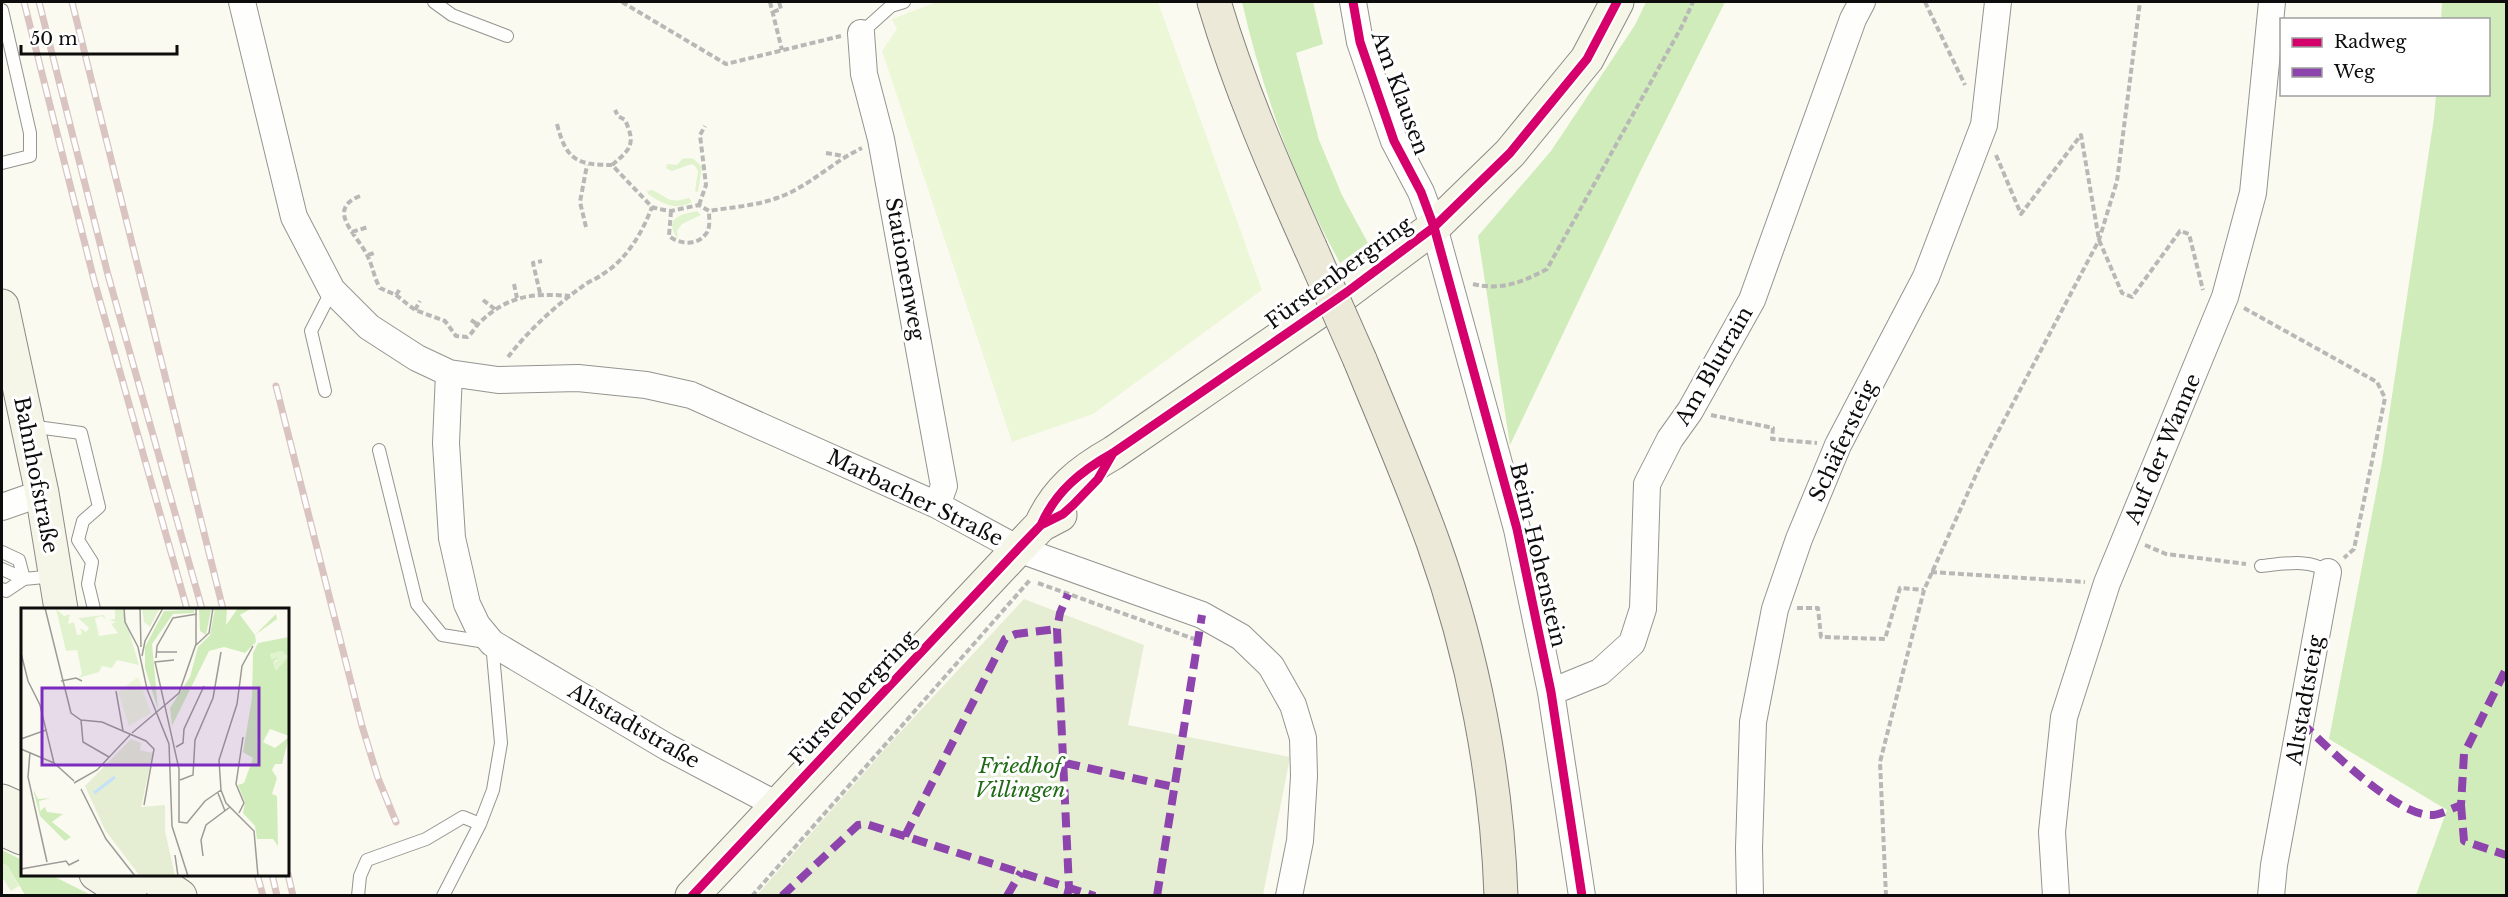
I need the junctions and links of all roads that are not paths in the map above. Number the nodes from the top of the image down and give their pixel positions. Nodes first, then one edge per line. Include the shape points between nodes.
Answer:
1 (242, 2) edge
2 (434, 2) edge
3 (904, 2) edge
4 (1214, 2) edge
5 (1353, 2) edge
6 (1617, 2) edge
7 (1862, 2) edge
8 (1998, 2) edge
9 (2272, 2) edge
10 (2, 10) edge
11 (861, 33) joint
12 (507, 36) dead end
13 (2, 163) edge
14 (1434, 227) junction
15 (332, 290) junction
16 (2, 306) edge
17 (449, 373) junction
18 (325, 391) dead end
19 (28, 426) junction
20 (379, 450) dead end
21 (42, 493) junction
22 (937, 505) junction
23 (2, 507) edge
24 (64, 542) junction
25 (1018, 549) junction
26 (2, 552) edge
27 (2261, 566) road end
28 (2, 568) edge
29 (2328, 572) joint
30 (40, 577) junction
31 (2, 589) edge
32 (60, 608) edge
33 (94, 608) edge
34 (492, 643) junction
35 (1551, 692) junction
36 (2, 801) edge
37 (777, 805) junction
38 (21, 810) edge
39 (480, 824) junction
40 (2, 829) edge
41 (21, 838) edge
42 (99, 876) edge
43 (151, 876) edge
44 (130, 896) edge
45 (180, 896) edge
46 (358, 896) edge
47 (443, 896) edge
48 (692, 896) edge
49 (1289, 896) edge
50 (1501, 896) edge
51 (1582, 896) edge
52 (1750, 896) edge
53 (2056, 896) edge
54 (2271, 896) edge

1 - 15 street, Marbacher Straße via 294,217
2 - 12 lane via 452,15
3 - 11 lane via 891,6
4 - 50 main road, bridge via 1260,134 1434,544 1466,656 1488,770
5 - 14 street, Am Klausen via 1360,42 1394,141
6 - 14 street, Fürstenbergring via 1580,68 1510,153
7 - 35 street, Am Blutrain via 1752,300 1647,484 1643,609 1632,643 1600,672
8 - 52 street, Schäfersteig via 1984,125 1926,277 1838,445 1799,538 1775,609 1753,722
9 - 53 street, Auf der Wanne via 2253,194 2224,303 2107,583 2064,717 2052,832
10 - 13 lane via 30,133 30,156
11 - 22 street, Stationenweg via 864,74 881,139 944,486
14 - 25 street, Fürstenbergring via 1347,292 1113,453 1098,479 1073,505 1041,525
14 - 35 street, Beim Hohenstein via 1517,529
15 - 17 street, Marbacher Straße via 369,327
15 - 18 lane via 311,332
16 - 19 street, Bahnhofstraße
17 - 22 street, Marbacher Straße via 498,380 578,378 646,385 691,395
17 - 34 street, Altstadtstraße via 446,444 452,538 467,604
19 - 21 street, Bahnhofstraße
19 - 24 lane via 81,433 99,507
20 - 34 lane via 417,604 442,635
21 - 23 street
21 - 24 street, Bahnhofstraße
22 - 25 street, Marbacher Straße
24 - 30 street, Bahnhofstraße
24 - 33 lane via 92,562 88,584
25 - 37 street, Fürstenbergring
25 - 49 street, Marbacher Straße via 1202,615 1241,638 1271,666 1293,705 1303,738 1300,841
26 - 30 lane
27 - 29 lane via 2319,565
28 - 30 lane
29 - 54 street, Altstadtsteig
30 - 31 lane via 6,591
30 - 32 street, Bahnhofstraße
34 - 37 street, Altstadtstraße via 667,747
34 - 39 lane via 501,743 493,790
35 - 51 street, Beim Hohenstein
36 - 38 street
37 - 48 street, Fürstenbergring
39 - 46 lane via 464,817 426,839 367,860
39 - 47 lane
40 - 41 street
42 - 44 street
43 - 45 street

